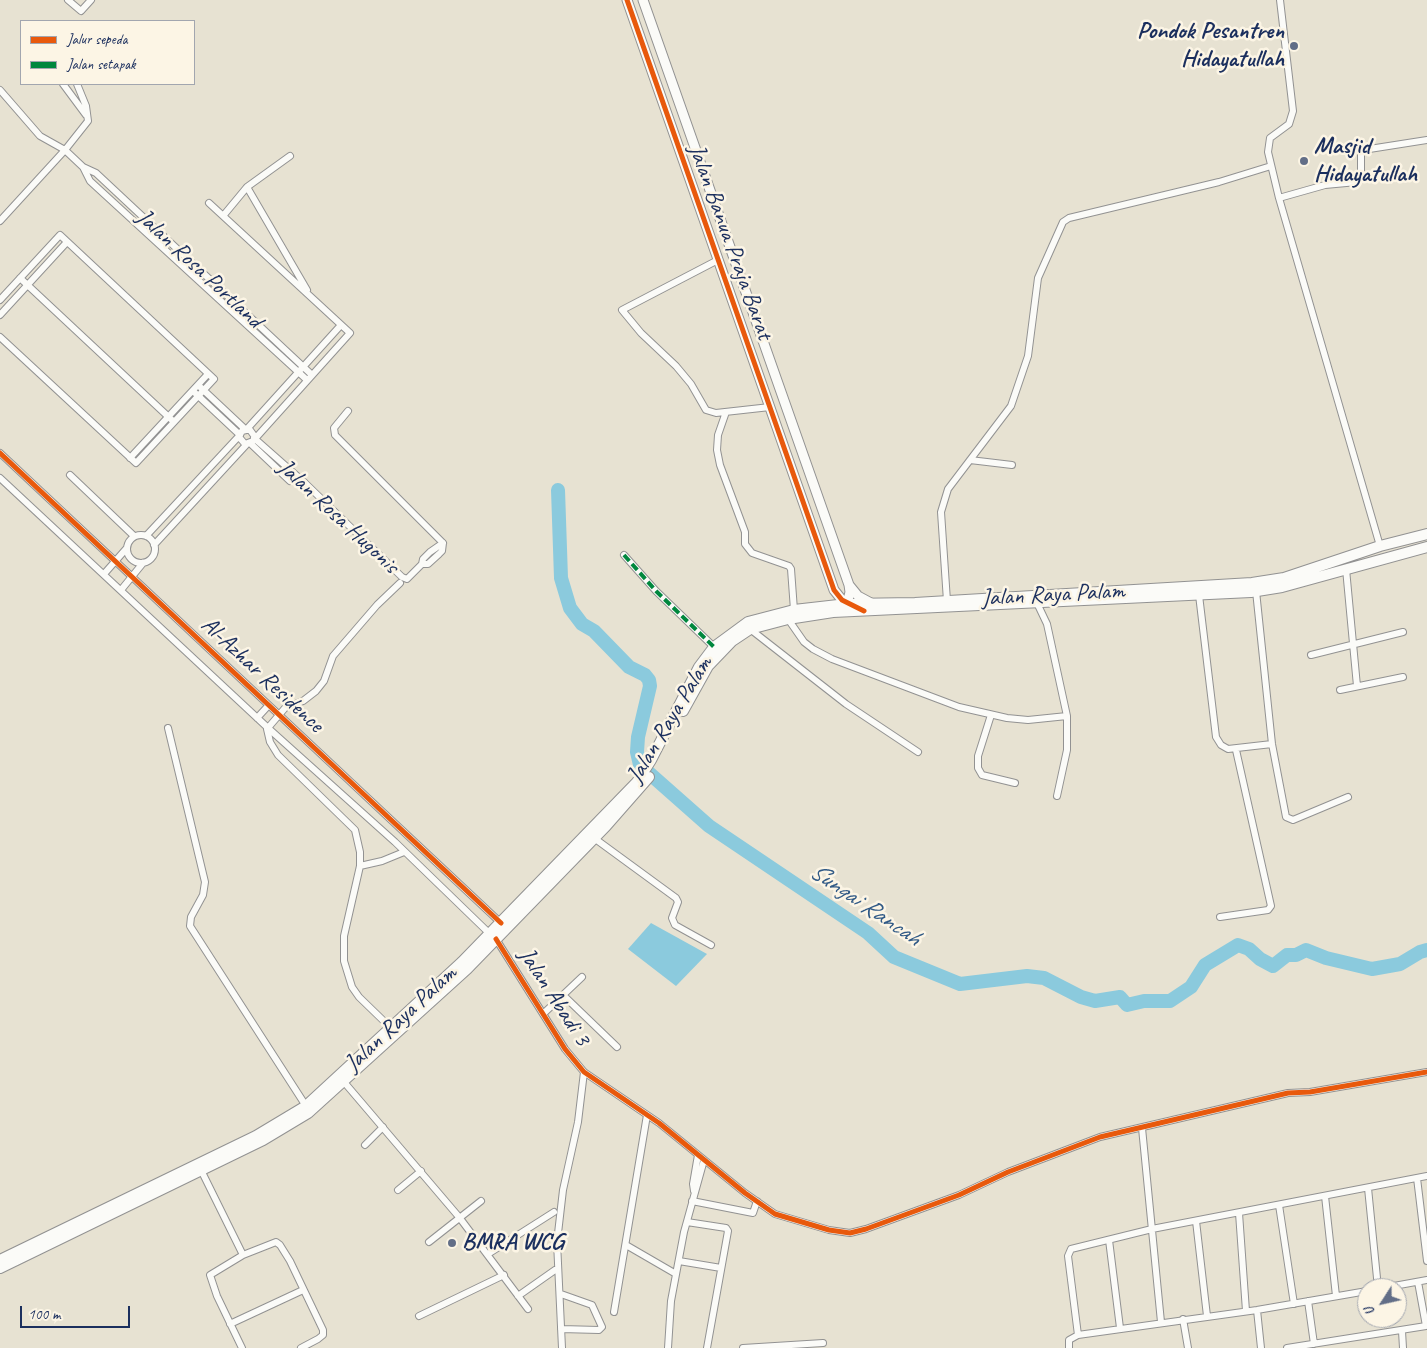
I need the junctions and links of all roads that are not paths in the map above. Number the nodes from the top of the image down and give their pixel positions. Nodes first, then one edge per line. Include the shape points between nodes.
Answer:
1 (68, 0) edge
2 (91, 0) edge
3 (626, 0) edge
4 (643, 0) edge
5 (1280, 0) edge
6 (64, 85) edge
7 (76, 85) edge
8 (0, 90) edge
9 (88, 118) junction
10 (1427, 140) edge
11 (64, 150) junction
12 (290, 156) dead end
13 (1270, 166) junction
14 (247, 187) junction
15 (1279, 198) junction
16 (209, 203) dead end
17 (223, 216) junction
18 (0, 221) edge
19 (67, 242) junction
20 (716, 261) junction
21 (20, 278) junction
22 (27, 285) junction
23 (311, 297) junction
24 (0, 300) edge
25 (0, 315) edge
26 (341, 325) junction
27 (0, 337) edge
28 (301, 369) junction
29 (208, 374) junction
30 (310, 377) junction
31 (198, 385) junction
32 (204, 390) junction
33 (193, 391) junction
34 (198, 396) junction
35 (770, 407) junction
36 (348, 411) dead end
37 (726, 412) junction
38 (169, 417) junction
39 (174, 422) junction
40 (246, 430) junction
41 (240, 434) junction
42 (252, 441) junction
43 (0, 453) edge
44 (130, 458) junction
45 (970, 460) junction
46 (1012, 465) dead end
47 (70, 475) dead end
48 (0, 478) edge
49 (290, 481) dead end
50 (162, 519) junction
51 (171, 527) junction
52 (1427, 534) edge
53 (134, 536) junction
54 (146, 536) junction
55 (154, 545) junction
56 (1380, 546) junction
57 (1427, 547) edge
58 (126, 549) junction
59 (624, 555) dead end
60 (116, 561) junction
61 (143, 563) junction
62 (1346, 569) junction
63 (104, 574) junction
64 (133, 576) junction
65 (400, 583) dead end
66 (849, 584) junction
67 (121, 590) junction
68 (834, 590) junction
69 (1256, 591) junction
70 (1150, 593) junction
71 (1200, 595) junction
72 (947, 600) junction
73 (872, 603) junction
74 (848, 604) junction
75 (1038, 604) junction
76 (829, 610) junction
77 (864, 611) junction
78 (790, 615) junction
79 (750, 629) junction
80 (1403, 632) dead end
81 (1352, 643) junction
82 (714, 647) junction
83 (1311, 655) dead end
84 (1403, 677) dead end
85 (1357, 686) junction
86 (1340, 690) dead end
87 (268, 706) junction
88 (278, 715) junction
89 (991, 715) junction
90 (1067, 716) junction
91 (257, 718) junction
92 (168, 728) dead end
93 (268, 728) junction
94 (1272, 744) junction
95 (1236, 750) junction
96 (918, 752) dead end
97 (653, 762) junction
98 (647, 773) junction
99 (1015, 782) dead end
100 (1057, 796) dead end
101 (1348, 797) dead end
102 (594, 838) junction
103 (404, 852) junction
104 (360, 866) junction
105 (544, 885) junction
106 (1220, 917) dead end
107 (501, 923) junction
108 (493, 937) junction
109 (711, 945) dead end
110 (582, 977) dead end
111 (563, 995) junction
112 (543, 1014) junction
113 (394, 1031) junction
114 (617, 1047) dead end
115 (584, 1072) junction
116 (1427, 1072) edge
117 (344, 1082) junction
118 (306, 1106) junction
119 (647, 1115) junction
120 (383, 1128) junction
121 (1142, 1128) junction
122 (365, 1145) dead end
123 (698, 1155) junction
124 (704, 1160) junction
125 (201, 1170) junction
126 (420, 1171) junction
127 (1427, 1176) edge
128 (1417, 1178) junction
129 (1368, 1188) junction
130 (398, 1190) dead end
131 (694, 1192) junction
132 (1325, 1196) junction
133 (482, 1201) dead end
134 (692, 1201) junction
135 (757, 1201) junction
136 (1279, 1205) junction
137 (554, 1212) dead end
138 (1239, 1213) junction
139 (460, 1217) junction
140 (1196, 1221) junction
141 (687, 1222) junction
142 (1152, 1230) junction
143 (1109, 1240) junction
144 (429, 1242) dead end
145 (626, 1245) junction
146 (488, 1254) junction
147 (243, 1255) junction
148 (0, 1260) edge
149 (679, 1261) junction
150 (1427, 1261) edge
151 (0, 1268) edge
152 (721, 1268) junction
153 (555, 1270) dead end
154 (676, 1274) junction
155 (504, 1275) junction
156 (1377, 1278) edge
157 (1427, 1280) edge
158 (1418, 1282) junction
159 (1407, 1284) edge
160 (303, 1290) junction
161 (1357, 1293) edge
162 (561, 1294) junction
163 (518, 1296) junction
164 (1336, 1296) junction
165 (1308, 1301) junction
166 (1294, 1304) junction
167 (528, 1309) dead end
168 (1257, 1310) junction
169 (1246, 1311) junction
170 (614, 1312) dead end
171 (420, 1316) dead end
172 (1207, 1316) junction
173 (1183, 1319) junction
174 (1161, 1322) junction
175 (230, 1324) junction
176 (1120, 1328) junction
177 (561, 1329) junction
178 (1402, 1331) junction
179 (1078, 1335) junction
180 (823, 1343) dead end
181 (1314, 1344) junction
182 (804, 1346) edge
183 (242, 1348) edge
184 (301, 1348) edge
185 (562, 1348) edge
186 (668, 1348) edge
187 (707, 1348) edge
188 (743, 1348) edge
189 (1069, 1348) edge
190 (1188, 1348) edge
191 (1261, 1348) edge
192 (1292, 1348) edge
193 (1403, 1348) edge

1 - 2 street via 81,11
3 - 20 street, Jalan Banua Praja Barat
4 - 66 street, Jalan Banua Praja Barat
5 - 13 street via 1293,111 1289,124 1270,138
6 - 9 street
7 - 9 street
8 - 11 street, Jalan Rosa Portland via 40,136
9 - 11 street
10 - 15 street via 1363,150 1361,176 1357,182 1325,185
11 - 18 street
11 - 28 street, Jalan Rosa Portland via 83,167 96,173
12 - 14 street
13 - 15 street
13 - 45 street via 1063,222 1038,278 1028,356 1011,406
14 - 17 street
14 - 23 street
15 - 56 street
16 - 17 street
17 - 23 street
19 - 21 street via 60,235
19 - 22 street
19 - 29 street
20 - 35 street, Jalan Banua Praja Barat
20 - 37 street via 622,310 681,372 706,410
21 - 22 street
21 - 24 street
22 - 25 street
22 - 38 street
23 - 26 street
26 - 28 street
26 - 30 street via 350,333
27 - 44 street
28 - 30 street, Jalan Rosa Portland
28 - 40 street
29 - 31 street
29 - 32 street via 214,379
30 - 42 street
31 - 32 street
31 - 33 street
32 - 34 street
32 - 40 street
33 - 34 street
33 - 38 street
34 - 39 street
34 - 41 street
35 - 37 street
35 - 68 street, Jalan Banua Praja Barat
36 - 42 street, Jalan Rosa Hugonis via 334,428 336,437 443,543 439,554 428,564 422,564 407,579 305,483
37 - 78 street via 718,435 720,465 745,532 745,544 752,553 785,563 791,569
38 - 39 street
38 - 44 street
39 - 44 street via 136,463
40 - 41 street
40 - 42 street via 250,430
41 - 42 street via 241,441
41 - 50 street
42 - 49 street, Jalan Rosa Hugonis
42 - 51 street
43 - 60 street, Al-Azhar Residence
45 - 46 street
45 - 72 street via 948,489 940,512
47 - 53 street
48 - 63 street, Al-Azhar Residence
50 - 51 street
50 - 54 street
51 - 55 street
52 - 56 main road, Jalan Raya Palam
53 - 54 street
53 - 58 street
54 - 55 street
55 - 61 street via 154,555
56 - 70 main road, Jalan Raya Palam via 1284,578
57 - 62 main road, Jalan Raya Palam
58 - 60 street
58 - 61 street via 132,560
59 - 82 street
60 - 63 street
60 - 64 street, Al-Azhar Residence
61 - 64 street
62 - 69 main road, Jalan Raya Palam
62 - 81 street
63 - 67 street, Al-Azhar Residence
64 - 67 street
64 - 87 street, Al-Azhar Residence
65 - 88 street via 333,656 324,681 316,691
66 - 73 street via 858,596
66 - 74 street, Jalan Banua Praja Barat
67 - 91 street, Al-Azhar Residence
68 - 74 street, Jalan Banua Praja Barat
68 - 76 street
69 - 71 main road, Jalan Raya Palam
69 - 94 street
70 - 71 main road, Jalan Raya Palam
70 - 72 main road, Jalan Raya Palam
70 - 75 main road, Jalan Raya Palam
71 - 95 street via 1214,730 1221,745
72 - 73 main road, Jalan Raya Palam
73 - 74 main road, Jalan Raya Palam
74 - 76 main road, Jalan Raya Palam
74 - 77 street
75 - 77 main road, Jalan Raya Palam
75 - 90 street via 1047,624
76 - 77 main road, Jalan Raya Palam
76 - 78 main road, Jalan Raya Palam
78 - 79 main road, Jalan Raya Palam
78 - 82 main road, Jalan Raya Palam via 748,622
78 - 89 street via 804,642 832,659 960,707
79 - 96 street via 846,704
79 - 97 main road, Jalan Raya Palam via 732,641 708,666
80 - 81 street
81 - 83 street
81 - 85 street
82 - 97 main road, Jalan Raya Palam via 693,676
84 - 85 street
85 - 86 street
87 - 88 street, Al-Azhar Residence
87 - 91 street
88 - 93 street
88 - 107 street, Al-Azhar Residence
89 - 90 street via 1028,720
89 - 99 street via 978,756 978,768 982,774
90 - 100 street via 1067,750
91 - 93 street, Al-Azhar Residence
92 - 118 street via 206,882 190,926
93 - 103 street, Al-Azhar Residence
93 - 104 street via 270,742 278,755 355,830
94 - 95 street
94 - 101 street via 1289,820
95 - 106 street via 1271,906 1268,910
97 - 98 main road, Jalan Raya Palam
98 - 102 main road, Jalan Raya Palam via 640,790
98 - 105 main road, Jalan Raya Palam
102 - 105 main road, Jalan Raya Palam
102 - 109 street via 676,898 678,902 672,918 675,925
103 - 104 street
103 - 108 street, Al-Azhar Residence
104 - 113 street via 344,936 344,962 359,997
105 - 107 main road, Jalan Raya Palam
105 - 108 main road, Jalan Raya Palam
107 - 108 main road, Jalan Raya Palam
108 - 112 street, Jalan Abadi 3
108 - 113 main road, Jalan Raya Palam
110 - 111 street
111 - 112 street
111 - 114 street
112 - 115 street, Jalan Abadi 3
113 - 117 main road, Jalan Raya Palam
113 - 118 main road, Jalan Raya Palam
115 - 119 street, Jalan Abadi 3
115 - 162 street via 561,1208 558,1242
116 - 121 street, Jalan Abadi 3 via 1288,1093
117 - 120 street
117 - 125 main road, Jalan Raya Palam via 294,1122
118 - 148 main road, Jalan Raya Palam via 256,1136
119 - 123 street, Jalan Abadi 3
119 - 145 street
120 - 122 street
120 - 126 street
121 - 135 street, Jalan Abadi 3 via 1100,1138 1008,1172 959,1195 850,1233 775,1214
121 - 142 street
123 - 124 street, Jalan Abadi 3
123 - 131 street
124 - 131 street
124 - 135 street, Jalan Abadi 3
125 - 147 street
125 - 151 main road, Jalan Raya Palam
126 - 130 street
126 - 139 street
127 - 128 street
128 - 129 street
128 - 150 street
129 - 132 street
129 - 156 street
131 - 134 street
132 - 136 street
132 - 164 street
133 - 139 street
134 - 135 street via 753,1213
134 - 141 street
136 - 138 street
136 - 166 street
137 - 146 street
138 - 140 street
138 - 169 street
139 - 144 street
139 - 146 street
140 - 142 street
140 - 172 street
141 - 149 street
141 - 152 street via 728,1230
142 - 143 street
142 - 174 street
143 - 176 street
143 - 179 street via 1075,1247 1069,1252
145 - 154 street
145 - 170 street
146 - 155 street
147 - 160 street via 278,1243
147 - 175 street via 210,1275
149 - 152 street
149 - 154 street
152 - 187 street
153 - 163 street
154 - 186 street
155 - 163 street
155 - 171 street
157 - 158 street
158 - 159 street
158 - 178 street via 1426,1326
160 - 175 street
160 - 184 street via 324,1333
161 - 164 street
162 - 177 street
162 - 177 street via 592,1305 602,1327 599,1330
163 - 167 street
164 - 165 street
165 - 166 street
165 - 181 street
166 - 168 street
168 - 169 street
168 - 191 street
169 - 172 street
172 - 173 street
173 - 174 street
173 - 190 street
174 - 176 street
175 - 183 street
176 - 179 street
177 - 185 street
178 - 181 street
178 - 193 street
179 - 189 street via 1069,1340
180 - 182 street
181 - 192 street
182 - 188 street

